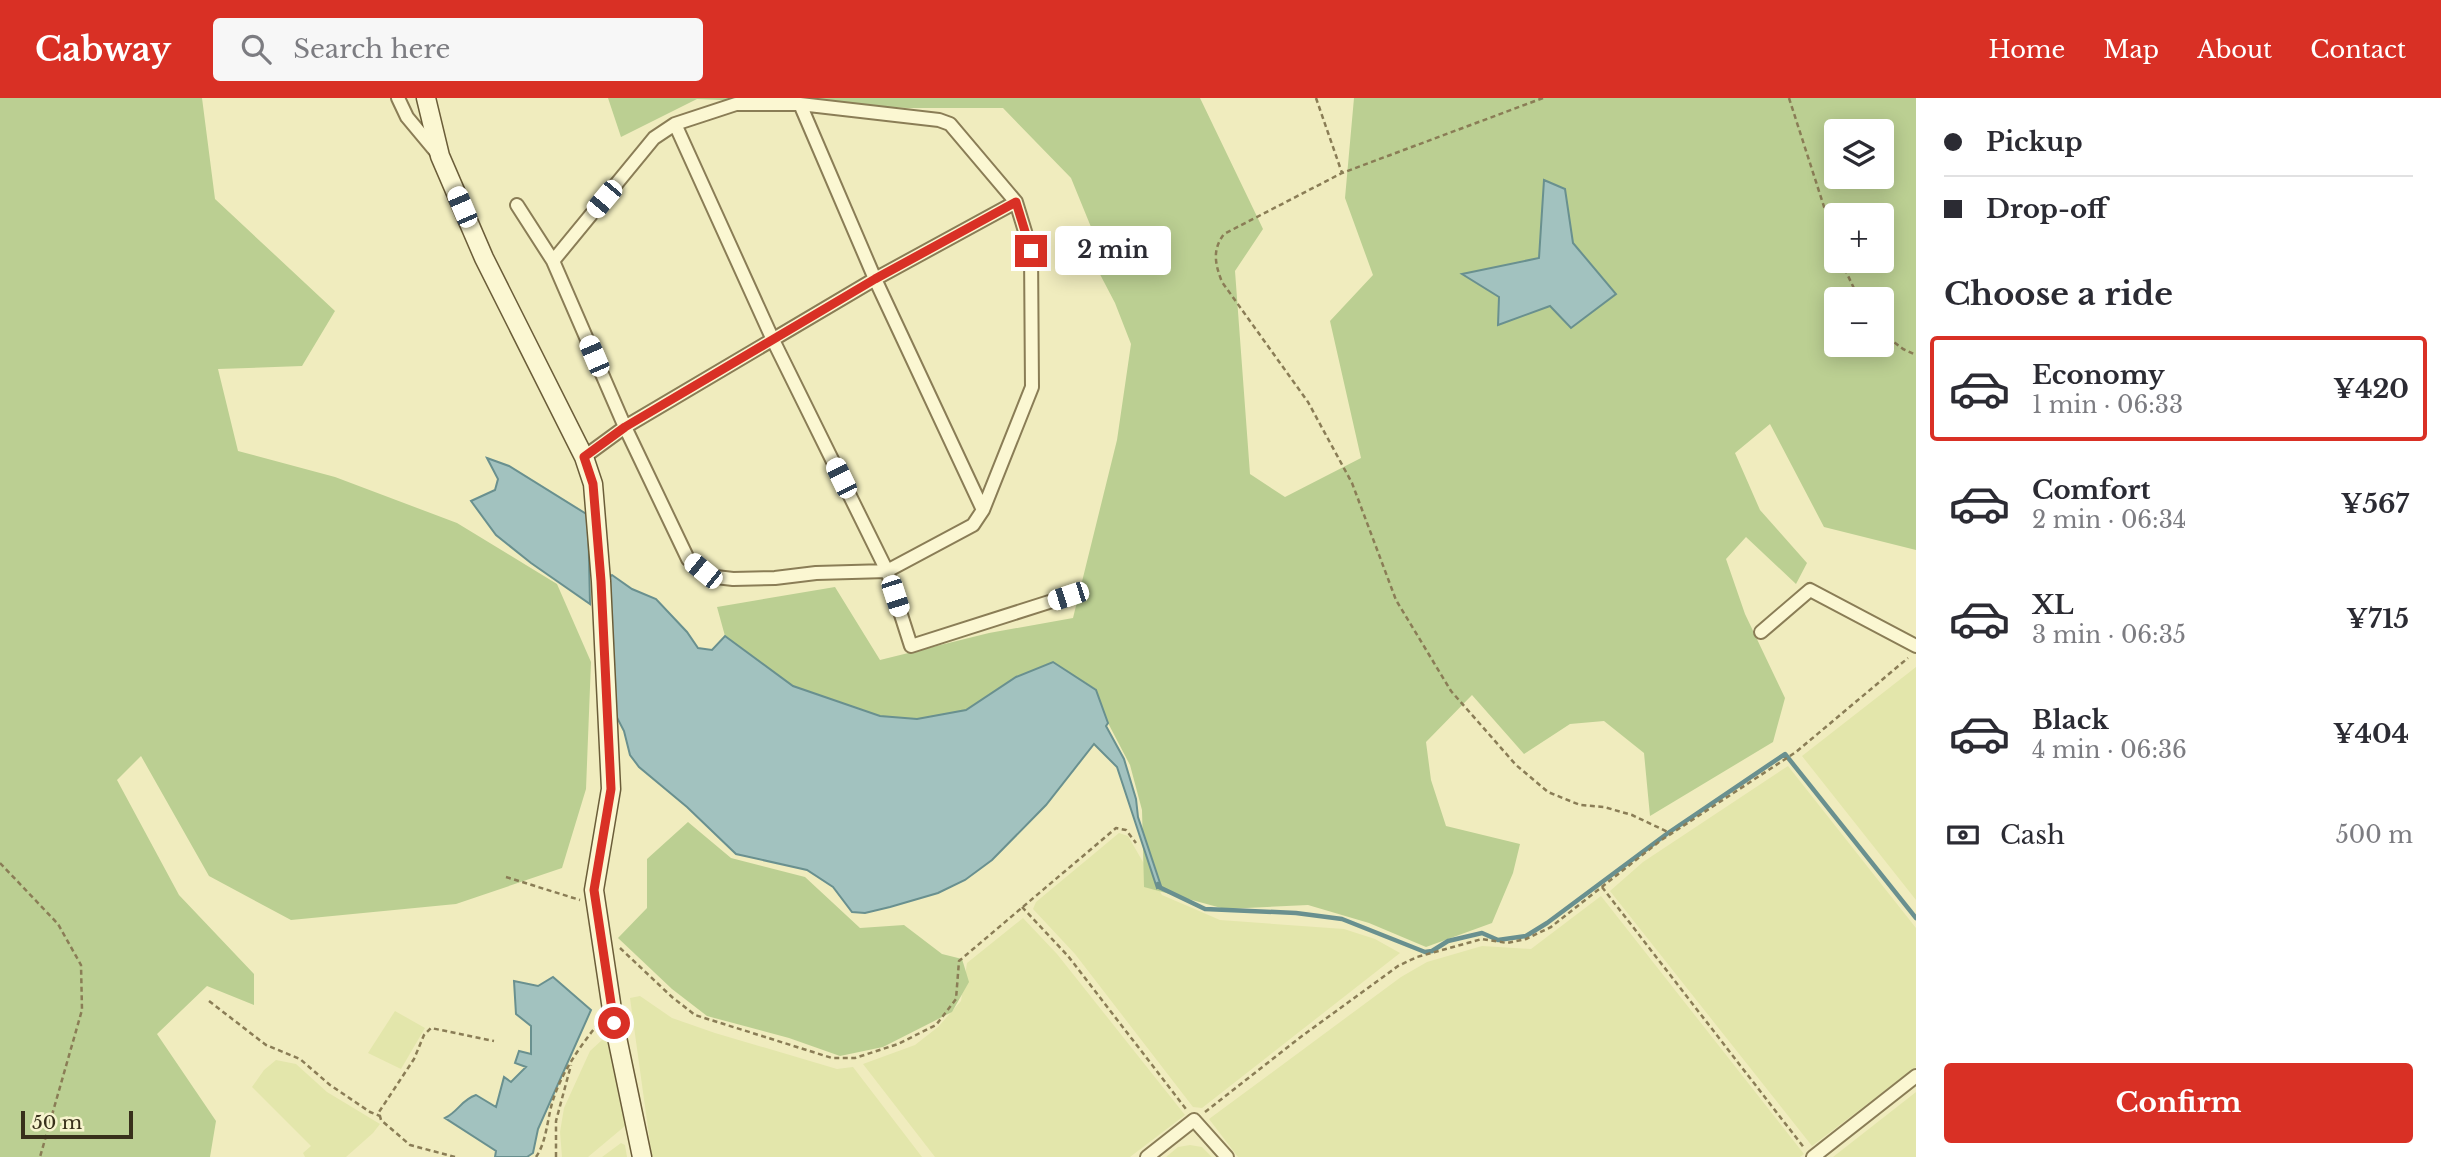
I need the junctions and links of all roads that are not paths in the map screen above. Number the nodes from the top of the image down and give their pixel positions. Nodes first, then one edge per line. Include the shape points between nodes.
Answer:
1 (398, 98) edge
2 (426, 98) edge
3 (800, 104) junction
4 (674, 124) junction
5 (440, 156) junction
6 (1016, 202) junction
7 (517, 205) dead end
8 (553, 261) junction
9 (875, 279) junction
10 (773, 340) junction
11 (625, 427) junction
12 (584, 457) junction
13 (983, 510) junction
14 (887, 571) junction
15 (1068, 596) dead end
16 (1760, 632) dead end
17 (1916, 646) edge
18 (1916, 1076) edge
19 (642, 1157) edge
20 (1147, 1157) edge
21 (1227, 1157) edge
22 (1812, 1157) edge

1 - 5 street via 407,117
2 - 5 street
3 - 4 street via 736,104
3 - 6 street via 950,124
3 - 9 street
4 - 8 street via 654,138
4 - 10 street
5 - 12 street via 484,258
6 - 9 street
6 - 13 street via 1031,251 1032,387
7 - 8 street
8 - 11 street
9 - 10 street
9 - 13 street
10 - 11 street
10 - 14 street
11 - 12 street
11 - 14 street via 688,559 703,571 733,579
12 - 19 street via 593,484 600,567 611,789 594,890 611,1005
13 - 14 street via 973,525
14 - 15 street via 911,646
16 - 17 street via 1810,590
18 - 22 street
20 - 21 street via 1194,1120

